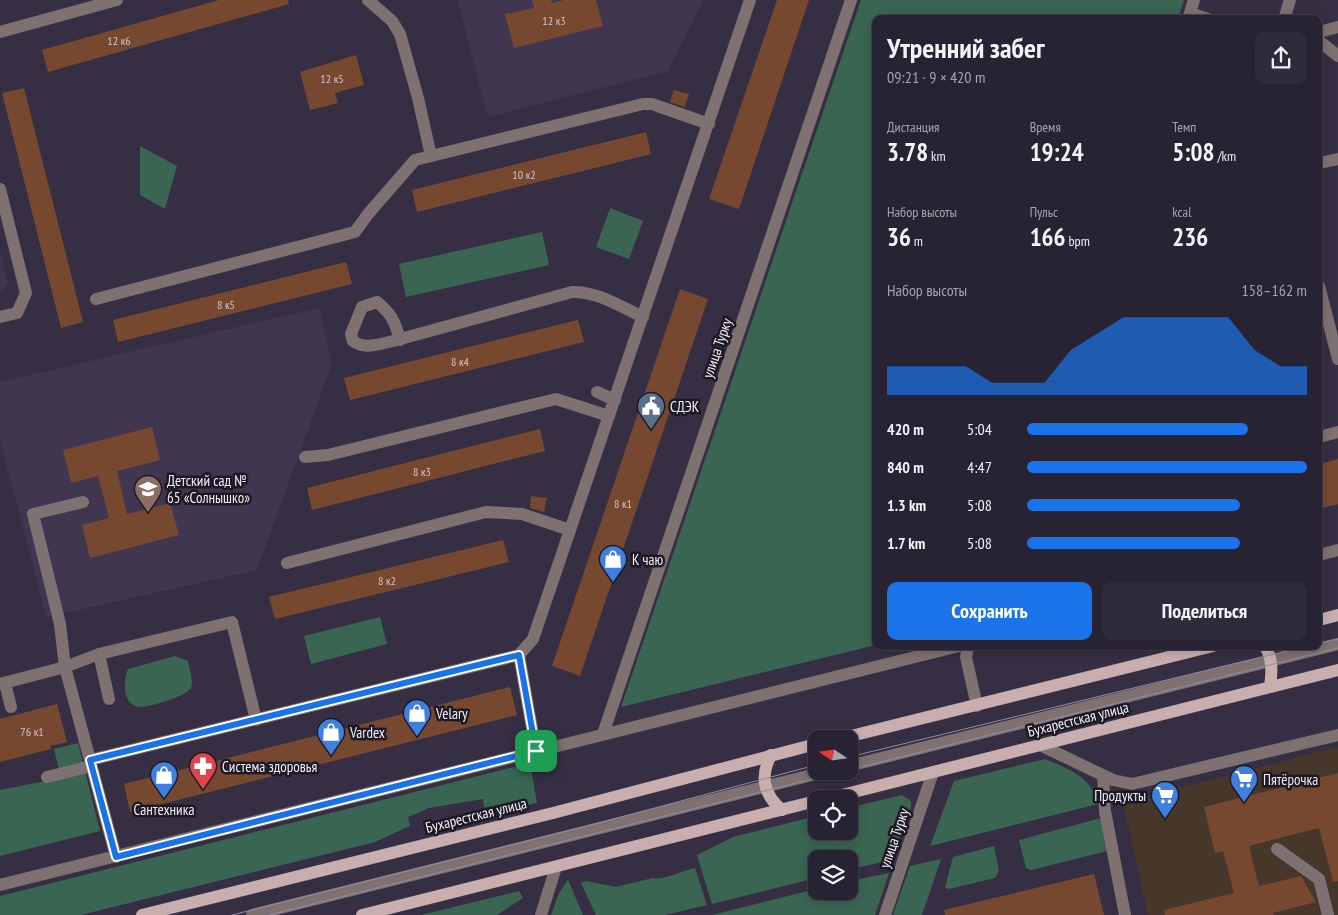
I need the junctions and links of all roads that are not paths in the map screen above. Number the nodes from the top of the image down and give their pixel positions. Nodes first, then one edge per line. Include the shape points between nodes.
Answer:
1 (118, 0) edge
2 (368, 0) edge
3 (750, 0) edge
4 (852, 0) edge
5 (1194, 0) edge
6 (1290, 0) edge
7 (1189, 15) edge
8 (1285, 15) edge
9 (1338, 27) edge
10 (1322, 31) edge
11 (0, 32) edge
12 (1322, 44) edge
13 (1338, 56) edge
14 (709, 124) junction
15 (431, 156) junction
16 (1338, 159) edge
17 (1322, 162) edge
18 (0, 189) edge
19 (96, 299) dead end
20 (1322, 311) edge
21 (0, 317) edge
22 (643, 317) junction
23 (400, 340) dead end
24 (1338, 360) edge
25 (597, 392) dead end
26 (615, 400) junction
27 (609, 416) junction
28 (1338, 432) edge
29 (1322, 436) edge
30 (305, 457) dead end
31 (83, 502) dead end
32 (570, 530) junction
33 (1338, 550) edge
34 (1322, 554) edge
35 (287, 562) dead end
36 (1338, 615) edge
37 (1322, 619) edge
38 (1338, 644) edge
39 (1322, 648) edge
40 (943, 650) edge
41 (967, 650) edge
42 (1197, 650) edge
43 (1266, 650) edge
44 (1313, 650) edge
45 (99, 654) junction
46 (519, 655) junction
47 (1272, 660) junction
48 (65, 667) junction
49 (1338, 670) edge
50 (2, 683) edge
51 (1270, 687) junction
52 (108, 699) dead end
53 (977, 706) junction
54 (11, 707) dead end
55 (256, 720) junction
56 (603, 734) junction
57 (858, 734) edge
58 (1338, 735) edge
59 (1040, 745) junction
60 (808, 746) edge
61 (536, 751) junction
62 (771, 755) junction
63 (91, 763) junction
64 (858, 764) edge
65 (934, 772) junction
66 (808, 776) edge
67 (1103, 776) junction
68 (46, 777) dead end
69 (765, 787) junction
70 (858, 791) edge
71 (808, 803) edge
72 (782, 810) junction
73 (1277, 849) dead end
74 (116, 857) junction
75 (556, 867) junction
76 (0, 886) edge
77 (142, 915) edge
78 (252, 915) edge
79 (362, 915) edge
80 (541, 915) edge
81 (885, 915) edge
82 (1125, 915) edge
83 (1328, 915) edge

1 - 11 street
2 - 15 street via 392,21 400,34
3 - 14 street
4 - 56 street, улица Турку
5 - 7 street
6 - 8 street
9 - 10 street
12 - 13 street
14 - 15 street via 652,104 643,104
14 - 22 street
15 - 19 street via 415,160 355,232
16 - 17 street
18 - 21 street via 26,293 17,313
20 - 24 street
22 - 23 street via 603,298 572,292
22 - 26 street
25 - 26 street
26 - 27 street
27 - 30 street via 556,399 328,455
27 - 32 street
28 - 29 street
31 - 48 street via 33,514 60,624
32 - 35 street via 522,514 486,512
32 - 46 street via 532,639
33 - 34 street
36 - 37 main road
38 - 39 street
40 - 56 street
41 - 53 street
42 - 53 main road
43 - 47 main road
44 - 47 street
45 - 48 street
45 - 52 street
45 - 55 street via 232,622
46 - 55 street
46 - 61 street
47 - 51 main road
47 - 64 street
48 - 50 street
48 - 63 street
49 - 51 main road, Бухарестская улица
50 - 54 street
51 - 59 main road, Бухарестская улица
53 - 57 main road
55 - 63 street
56 - 61 street
58 - 67 street via 1144,782 1121,783
59 - 65 main road, Бухарестская улица
59 - 67 street
60 - 62 main road, Бухарестская улица
61 - 74 street
62 - 69 main road via 765,766
62 - 77 main road, Бухарестская улица
63 - 68 street
63 - 74 street
65 - 70 main road, Бухарестская улица
65 - 81 street, улица Турку
66 - 69 street
67 - 82 street via 1105,810
69 - 72 main road via 772,802
69 - 78 street
71 - 72 main road
72 - 75 main road
73 - 83 street via 1319,879
74 - 76 street
75 - 79 main road
75 - 80 street

